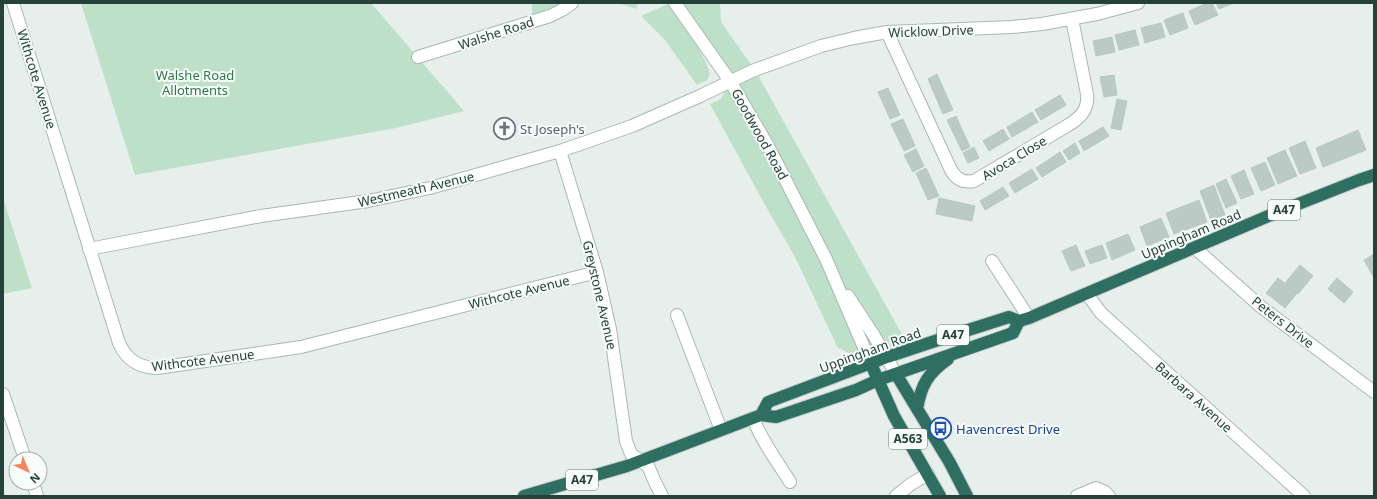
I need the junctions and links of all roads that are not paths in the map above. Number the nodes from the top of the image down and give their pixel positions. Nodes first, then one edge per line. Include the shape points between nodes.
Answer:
1 (13, 3) edge
2 (572, 3) edge
3 (675, 3) edge
4 (1138, 3) edge
5 (1072, 19) junction
6 (887, 32) junction
7 (418, 57) dead end
8 (730, 81) junction
9 (560, 151) junction
10 (1374, 175) edge
11 (1194, 248) junction
12 (89, 249) junction
13 (992, 261) dead end
14 (597, 272) junction
15 (833, 273) junction
16 (1087, 294) junction
17 (677, 315) dead end
18 (1024, 320) junction
19 (960, 352) junction
20 (887, 357) junction
21 (871, 364) junction
22 (896, 374) junction
23 (878, 380) junction
24 (1374, 392) edge
25 (3, 394) edge
26 (917, 408) junction
27 (757, 417) junction
28 (721, 430) junction
29 (22, 451) edge
30 (640, 461) junction
31 (928, 474) junction
32 (790, 482) dead end
33 (553, 492) edge
34 (524, 496) edge
35 (662, 496) edge
36 (896, 496) edge
37 (940, 496) edge
38 (967, 496) edge
39 (1077, 496) edge
40 (1109, 496) edge
41 (1304, 496) edge

1 - 12 street, Withcote Avenue
2 - 7 street, Walshe Road via 550,16
3 - 8 street, Goodwood Road
4 - 5 street, Wicklow Drive
5 - 6 street, Wicklow Drive via 1012,27
5 - 6 street, Avoca Close via 1087,94 1083,114 1065,128 969,182 958,179 951,170
6 - 8 street, Wicklow Drive via 821,46
8 - 9 street, Westmeath Avenue via 632,126
8 - 15 street, Goodwood Road via 775,160
9 - 12 street, Westmeath Avenue via 430,188 383,198 261,216
9 - 14 street, Greystone Avenue
10 - 11 highway, Uppingham Road / A47
11 - 16 highway, Uppingham Road / A47
11 - 24 street, Peters Drive via 1260,306
12 - 14 street, Withcote Avenue via 122,350 132,361 150,368 301,347
13 - 18 street
14 - 30 street, Greystone Avenue via 610,329 626,441 631,454
15 - 20 street, Goodwood Road
15 - 21 street, Goodwood Road
16 - 18 highway, Uppingham Road / A47
16 - 41 street, Barbara Avenue via 1101,313
17 - 28 street
18 - 19 highway, Uppingham Road / A47 via 1013,333
18 - 20 highway, Uppingham Road / A47 via 1009,317
19 - 22 highway, Uppingham Road / A47
19 - 26 highway via 944,362 926,379
20 - 21 highway, Uppingham Road / A47
20 - 22 street, Goodwood Road
21 - 23 highway, A563
21 - 27 highway, Uppingham Road / A47 via 768,402
22 - 23 highway, Uppingham Road / A47
22 - 26 highway, A563
23 - 27 highway, Uppingham Road / A47 via 776,418
23 - 31 highway, A563 via 894,416
25 - 29 street
26 - 38 highway, A563
27 - 28 highway, Uppingham Road / A47
27 - 32 street via 757,430
28 - 30 highway, Uppingham Road / A47
30 - 33 highway, Uppingham Road / A47
30 - 35 street, Greystone Avenue via 648,466
31 - 36 street
31 - 37 highway, A563
33 - 34 highway, Uppingham Road / A47
39 - 40 street via 1096,488

